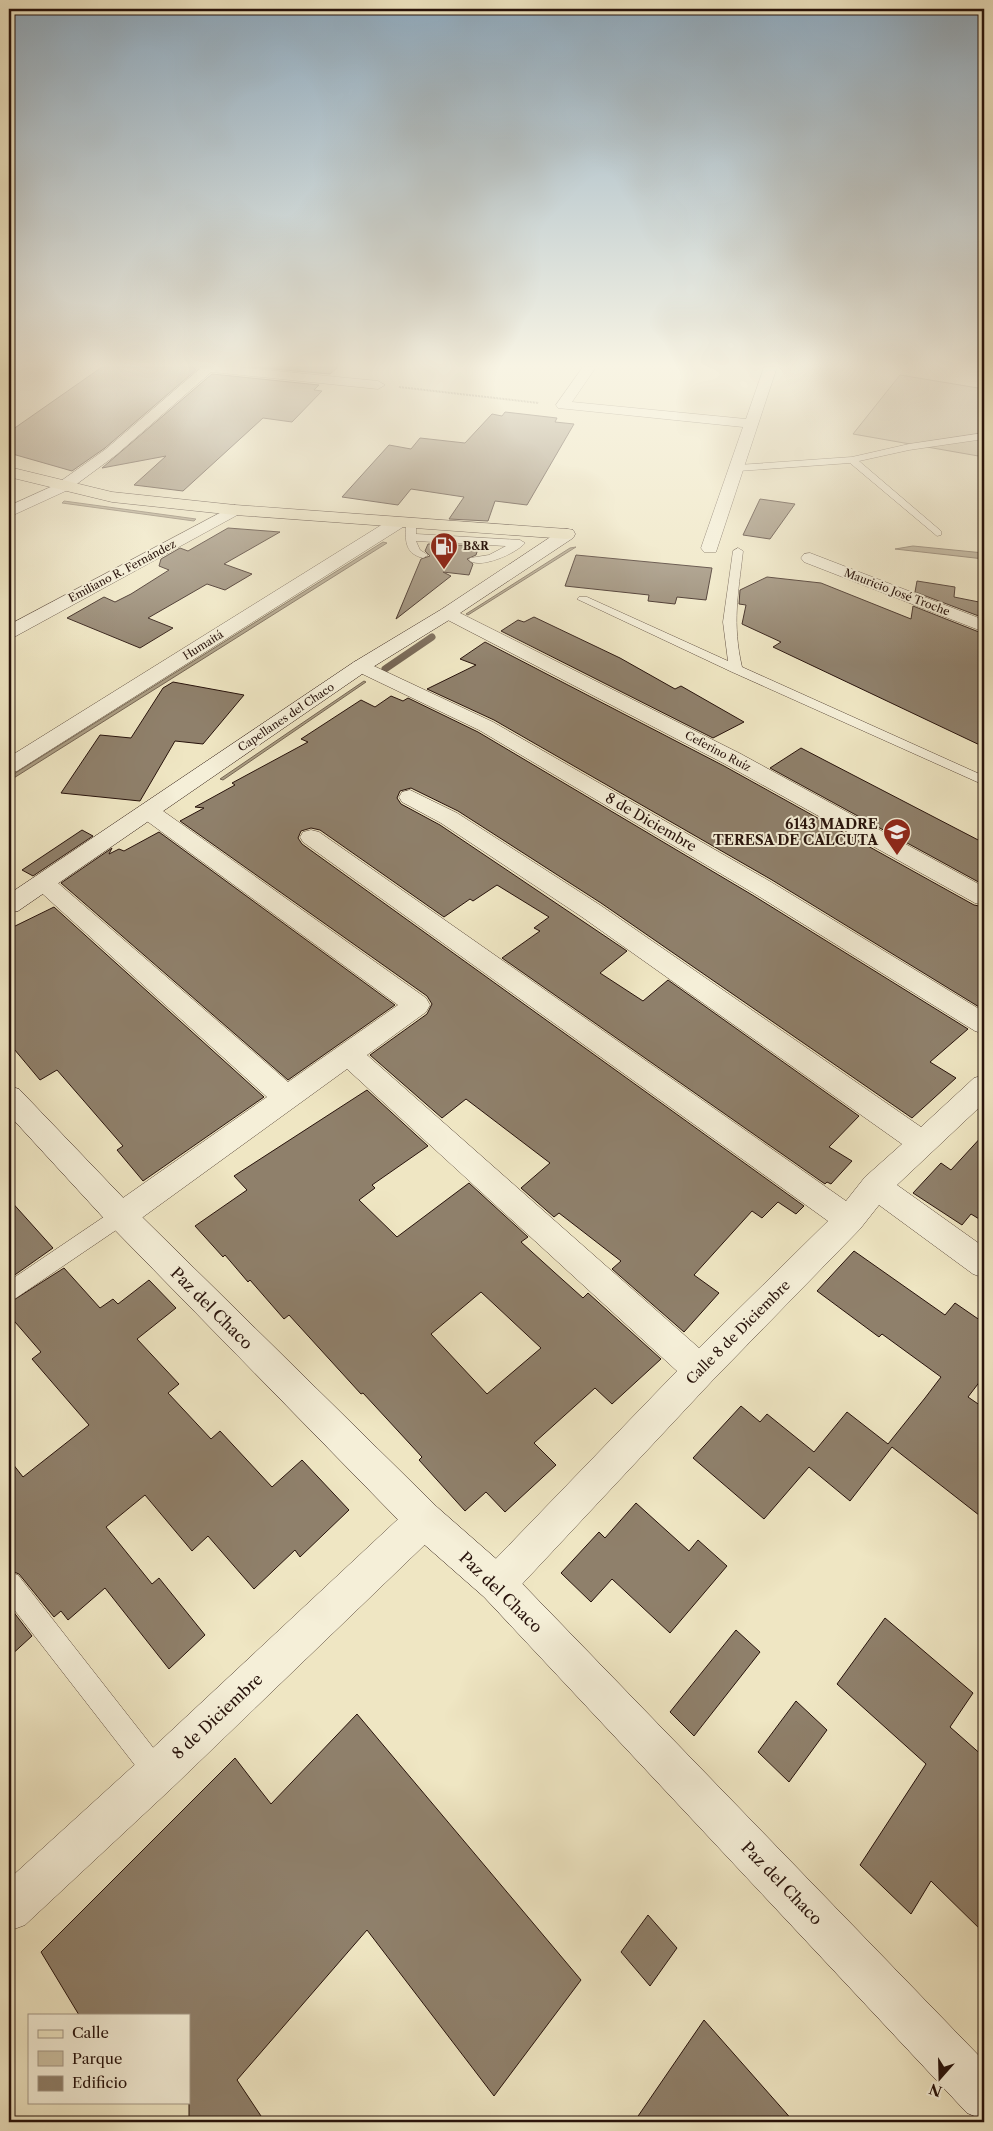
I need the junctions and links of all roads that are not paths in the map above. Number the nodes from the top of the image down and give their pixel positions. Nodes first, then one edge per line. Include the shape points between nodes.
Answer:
1 (91, 466) edge
2 (760, 466) edge
3 (860, 466) edge
4 (738, 468) joint
5 (9, 472) edge
6 (64, 486) junction
7 (235, 510) junction
8 (9, 512) edge
9 (406, 528) junction
10 (534, 532) junction
11 (937, 533) dead end
12 (567, 534) joint
13 (519, 544) junction
14 (710, 548) dead end
15 (738, 551) dead end
16 (423, 555) dead end
17 (810, 558) dead end
18 (474, 560) dead end
19 (583, 599) dead end
20 (448, 613) junction
21 (984, 626) edge
22 (9, 632) edge
23 (361, 666) junction
24 (736, 669) junction
25 (9, 766) edge
26 (984, 781) edge
27 (410, 797) dead end
28 (148, 811) junction
29 (311, 836) dead end
30 (43, 882) junction
31 (984, 897) edge
32 (9, 905) edge
33 (984, 1024) edge
34 (348, 1054) junction
35 (984, 1086) edge
36 (9, 1097) edge
37 (287, 1098) junction
38 (923, 1143) junction
39 (876, 1186) junction
40 (121, 1216) junction
41 (849, 1220) junction
42 (984, 1264) edge
43 (9, 1292) edge
44 (700, 1370) junction
45 (424, 1520) junction
46 (9, 1584) edge
47 (497, 1584) junction
48 (157, 1773) junction
49 (9, 1909) edge
50 (984, 2096) edge

1 - 6 street
2 - 4 lane
3 - 11 lane
4 - 14 street
5 - 6 main road
6 - 7 main road via 112,497
6 - 8 street
7 - 9 main road
7 - 22 street, Emiliano R. Fernández
9 - 10 main road
9 - 13 lane
9 - 16 lane via 410,543 416,552
9 - 25 street, Humaitá
10 - 12 main road
10 - 13 lane
12 - 20 street, Capellanes del Chaco
13 - 18 lane via 492,558
15 - 24 lane via 729,622
17 - 21 street, Mauricio José Troche
19 - 24 lane
20 - 23 street, Capellanes del Chaco
20 - 31 street, Ceferino Ruíz via 733,759
23 - 28 street, Capellanes del Chaco
23 - 33 street, 8 de Diciembre via 486,726 763,888
24 - 26 lane
27 - 38 street via 449,818 590,911
28 - 30 street, Capellanes del Chaco
28 - 34 street via 417,1005
29 - 41 street
30 - 32 street, Capellanes del Chaco
30 - 37 street
34 - 37 street
34 - 44 street
35 - 38 street, Calle 8 de Diciembre
36 - 40 street, Paz del Chaco
37 - 40 street
38 - 39 street, Calle 8 de Diciembre
39 - 41 street, Calle 8 de Diciembre
39 - 42 street
40 - 43 lane
40 - 45 street, Paz del Chaco
41 - 44 street, Calle 8 de Diciembre
44 - 47 street, Calle 8 de Diciembre
45 - 47 street, Paz del Chaco
45 - 48 street, 8 de Diciembre
46 - 48 lane
47 - 50 street, Paz del Chaco
48 - 49 street, 8 de Diciembre

